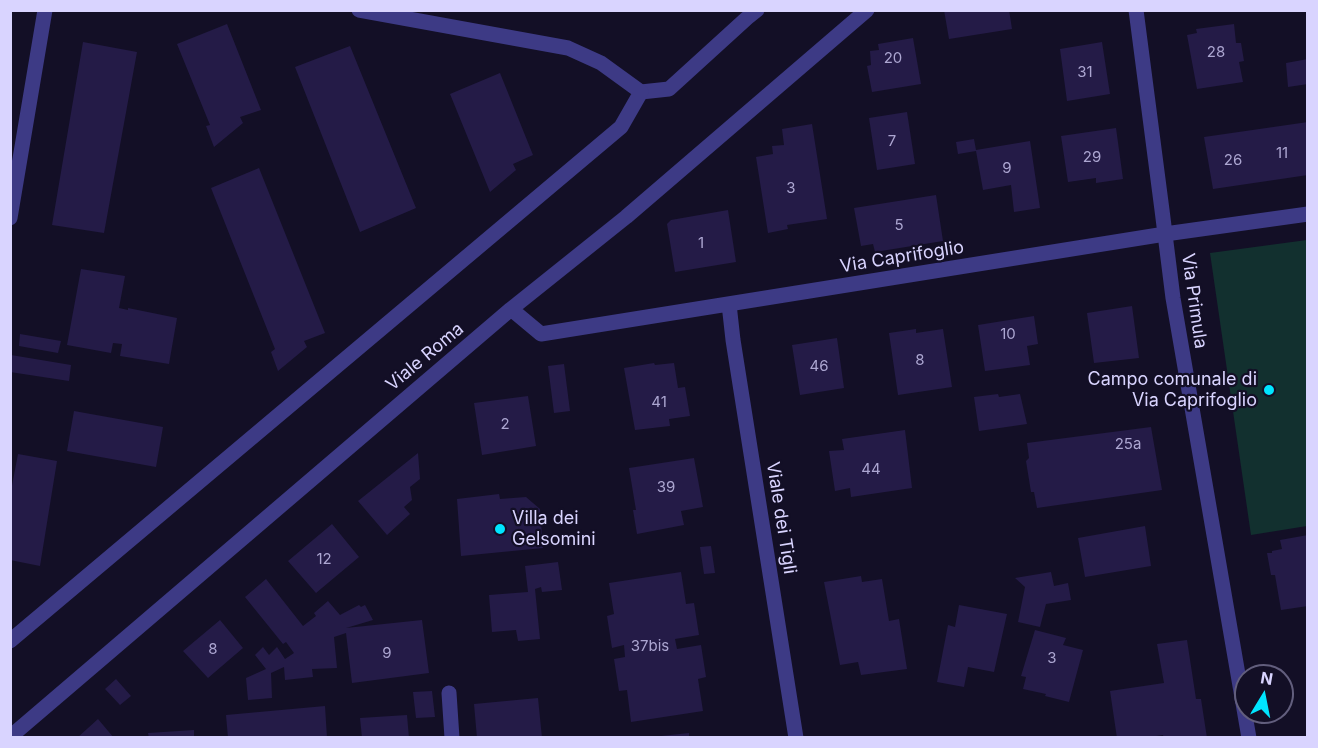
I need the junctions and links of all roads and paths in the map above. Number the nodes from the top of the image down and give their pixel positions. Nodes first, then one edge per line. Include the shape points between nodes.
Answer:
1 (45, 10) edge
2 (359, 10) edge
3 (757, 10) edge
4 (867, 10) edge
5 (1136, 10) edge
6 (641, 92) junction
7 (1308, 214) edge
8 (10, 218) edge
9 (1165, 234) junction
10 (729, 304) junction
11 (511, 309) junction
12 (10, 641) edge
13 (449, 693) dead end
14 (10, 737) edge
15 (453, 738) edge
16 (796, 738) edge
17 (1249, 738) edge

1 - 8 street
2 - 6 street via 568,48 601,63
3 - 6 street via 669,89
4 - 11 street, Viale Roma via 626,217
5 - 9 street, Via Primula
6 - 12 street via 621,127
7 - 9 street, Via Caprifoglio
9 - 10 street, Via Caprifoglio
9 - 17 street, Via Primula
10 - 11 street, Via Caprifoglio via 541,334
10 - 16 street, Viale dei Tigli
11 - 14 street, Viale Roma
13 - 15 street

